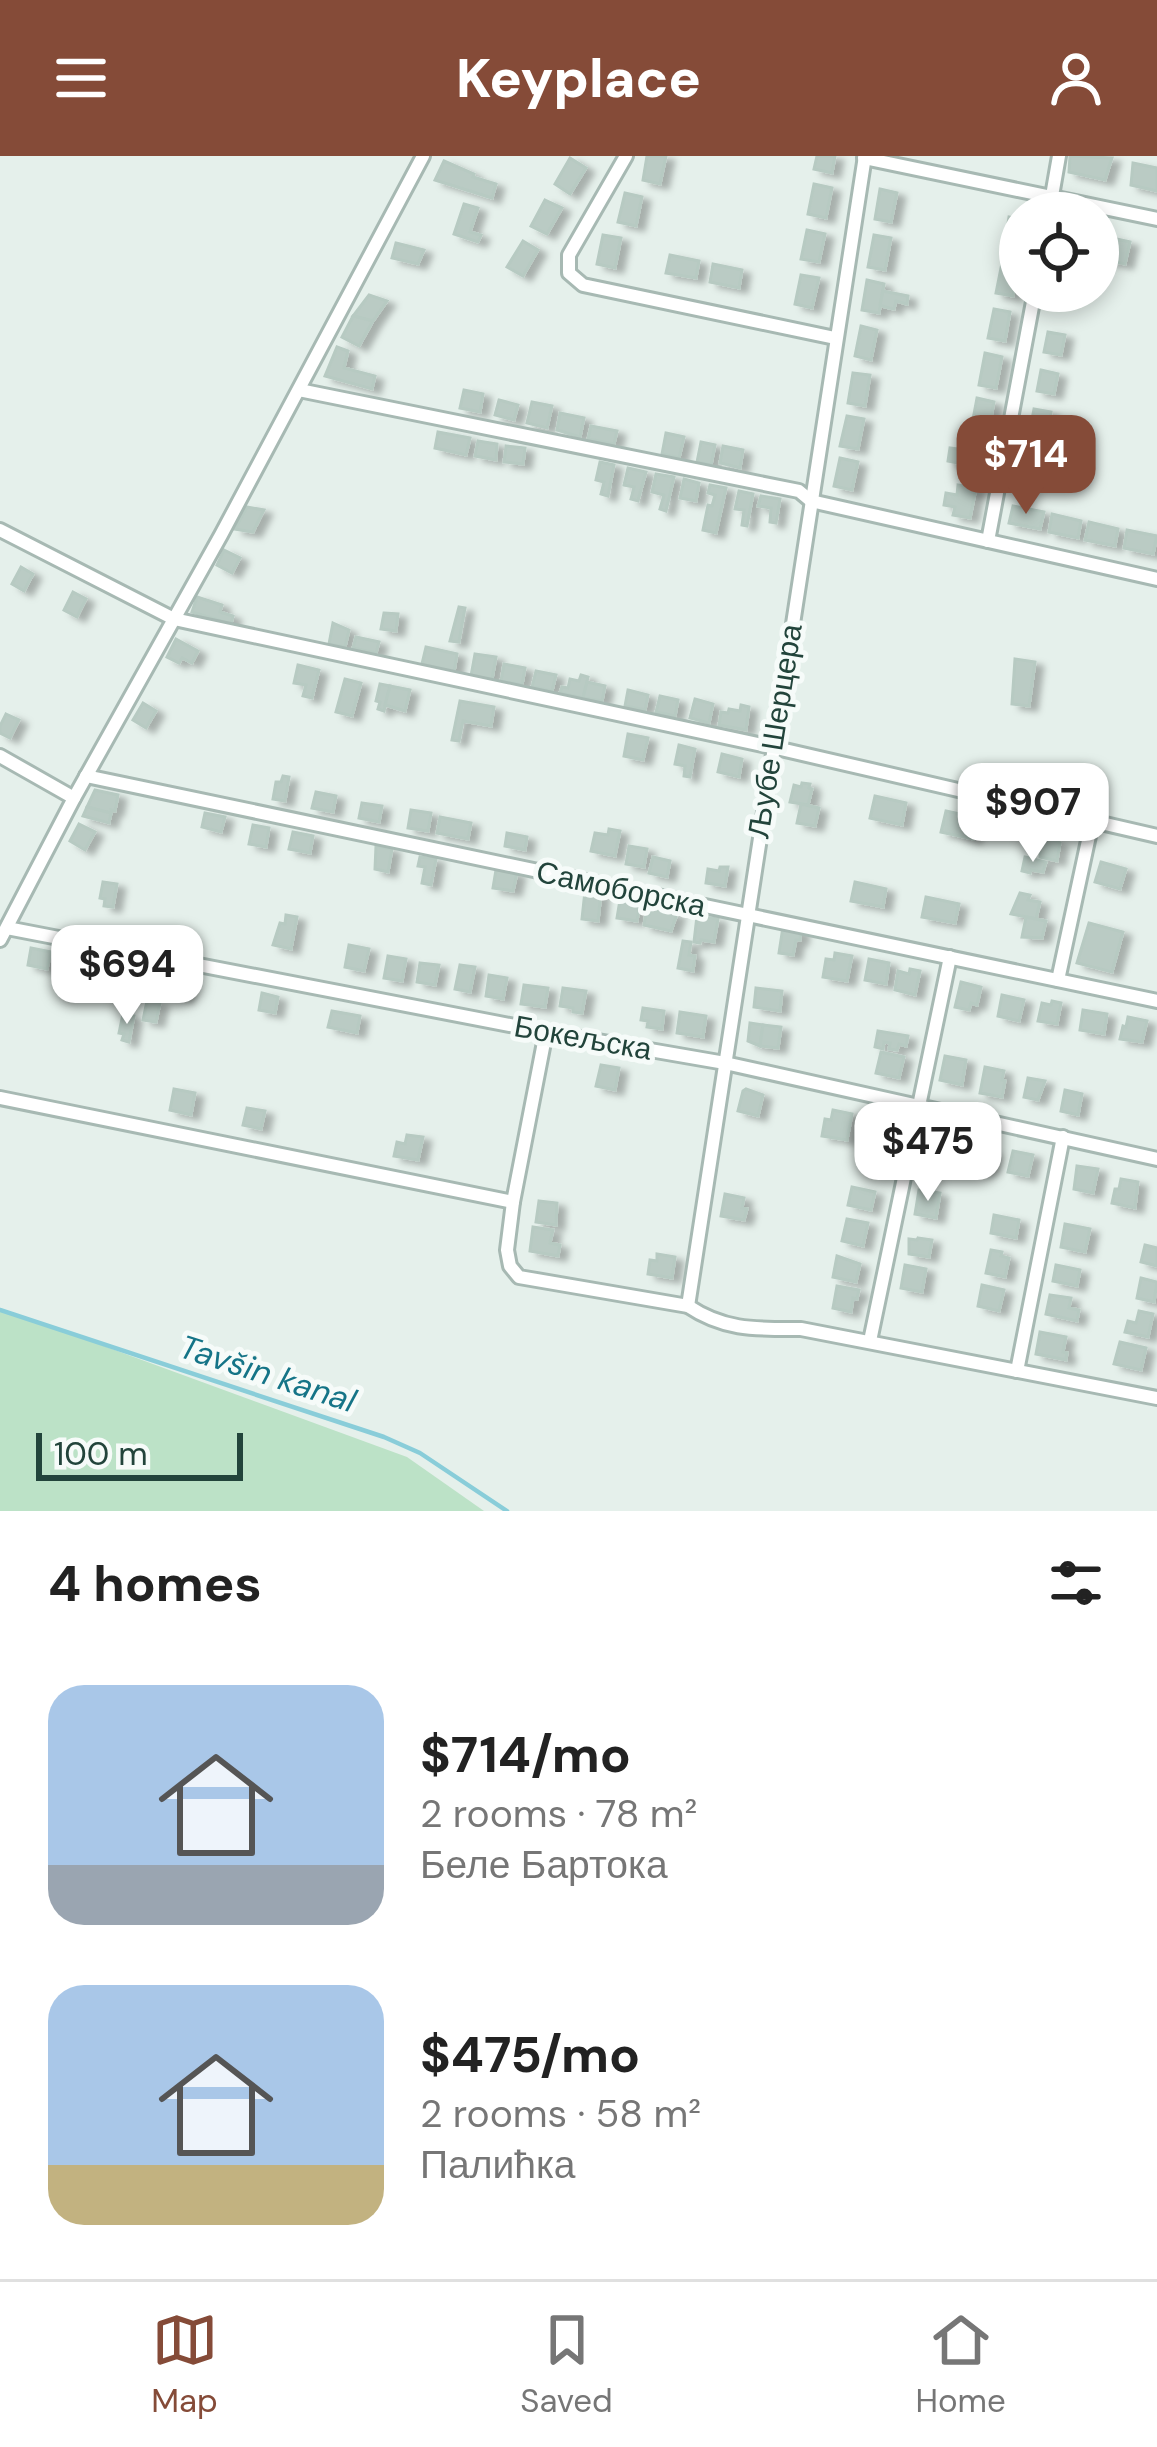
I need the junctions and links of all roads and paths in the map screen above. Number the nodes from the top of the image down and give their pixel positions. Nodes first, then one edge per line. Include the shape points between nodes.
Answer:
1 (423, 156) edge
2 (626, 156) edge
3 (1059, 156) edge
4 (864, 157) edge
5 (1028, 192) edge
6 (1053, 192) edge
7 (1119, 211) edge
8 (1157, 219) edge
9 (1031, 312) edge
10 (835, 338) junction
11 (299, 390) junction
12 (812, 501) junction
13 (0, 530) edge
14 (988, 541) junction
15 (1157, 579) edge
16 (174, 619) junction
17 (772, 747) junction
18 (0, 756) edge
19 (86, 776) junction
20 (74, 798) junction
21 (1092, 822) junction
22 (1157, 836) edge
23 (748, 915) junction
24 (3, 934) edge
25 (950, 957) junction
26 (1058, 980) junction
27 (1157, 1001) edge
28 (546, 1032) junction
29 (725, 1063) junction
30 (0, 1098) edge
31 (918, 1104) junction
32 (1064, 1137) junction
33 (1157, 1159) edge
34 (513, 1202) junction
35 (688, 1306) junction
36 (870, 1342) junction
37 (1017, 1370) junction
38 (1157, 1398) edge

1 - 11 street
2 - 10 street via 569,255 569,273 583,285
3 - 6 street
4 - 5 street
4 - 10 street, Љубе Шерцера
7 - 8 street
9 - 14 street
10 - 12 street, Љубе Шерцера
11 - 12 street via 799,491
11 - 16 street
12 - 14 street
12 - 17 street, Љубе Шерцера
13 - 16 street
14 - 15 street
16 - 17 street
16 - 19 street
17 - 21 street
17 - 23 street, Љубе Шерцера
18 - 20 street
19 - 20 street
19 - 23 street, Самоборска
20 - 24 street
21 - 22 street
21 - 26 street
23 - 25 street, Самоборска
23 - 29 street, Љубе Шерцера
24 - 28 street, Бокељска
25 - 26 street, Самоборска
25 - 31 street
26 - 27 street, Самоборска
28 - 29 street, Бокељска
28 - 34 street
29 - 31 street, Бокељска
29 - 35 street, Љубе Шерцера
30 - 34 street
31 - 32 street, Бокељска
31 - 36 street
32 - 33 street, Бокељска
32 - 37 street
34 - 35 street via 507,1250 519,1276
35 - 36 street via 746,1329
36 - 37 street
37 - 38 street

